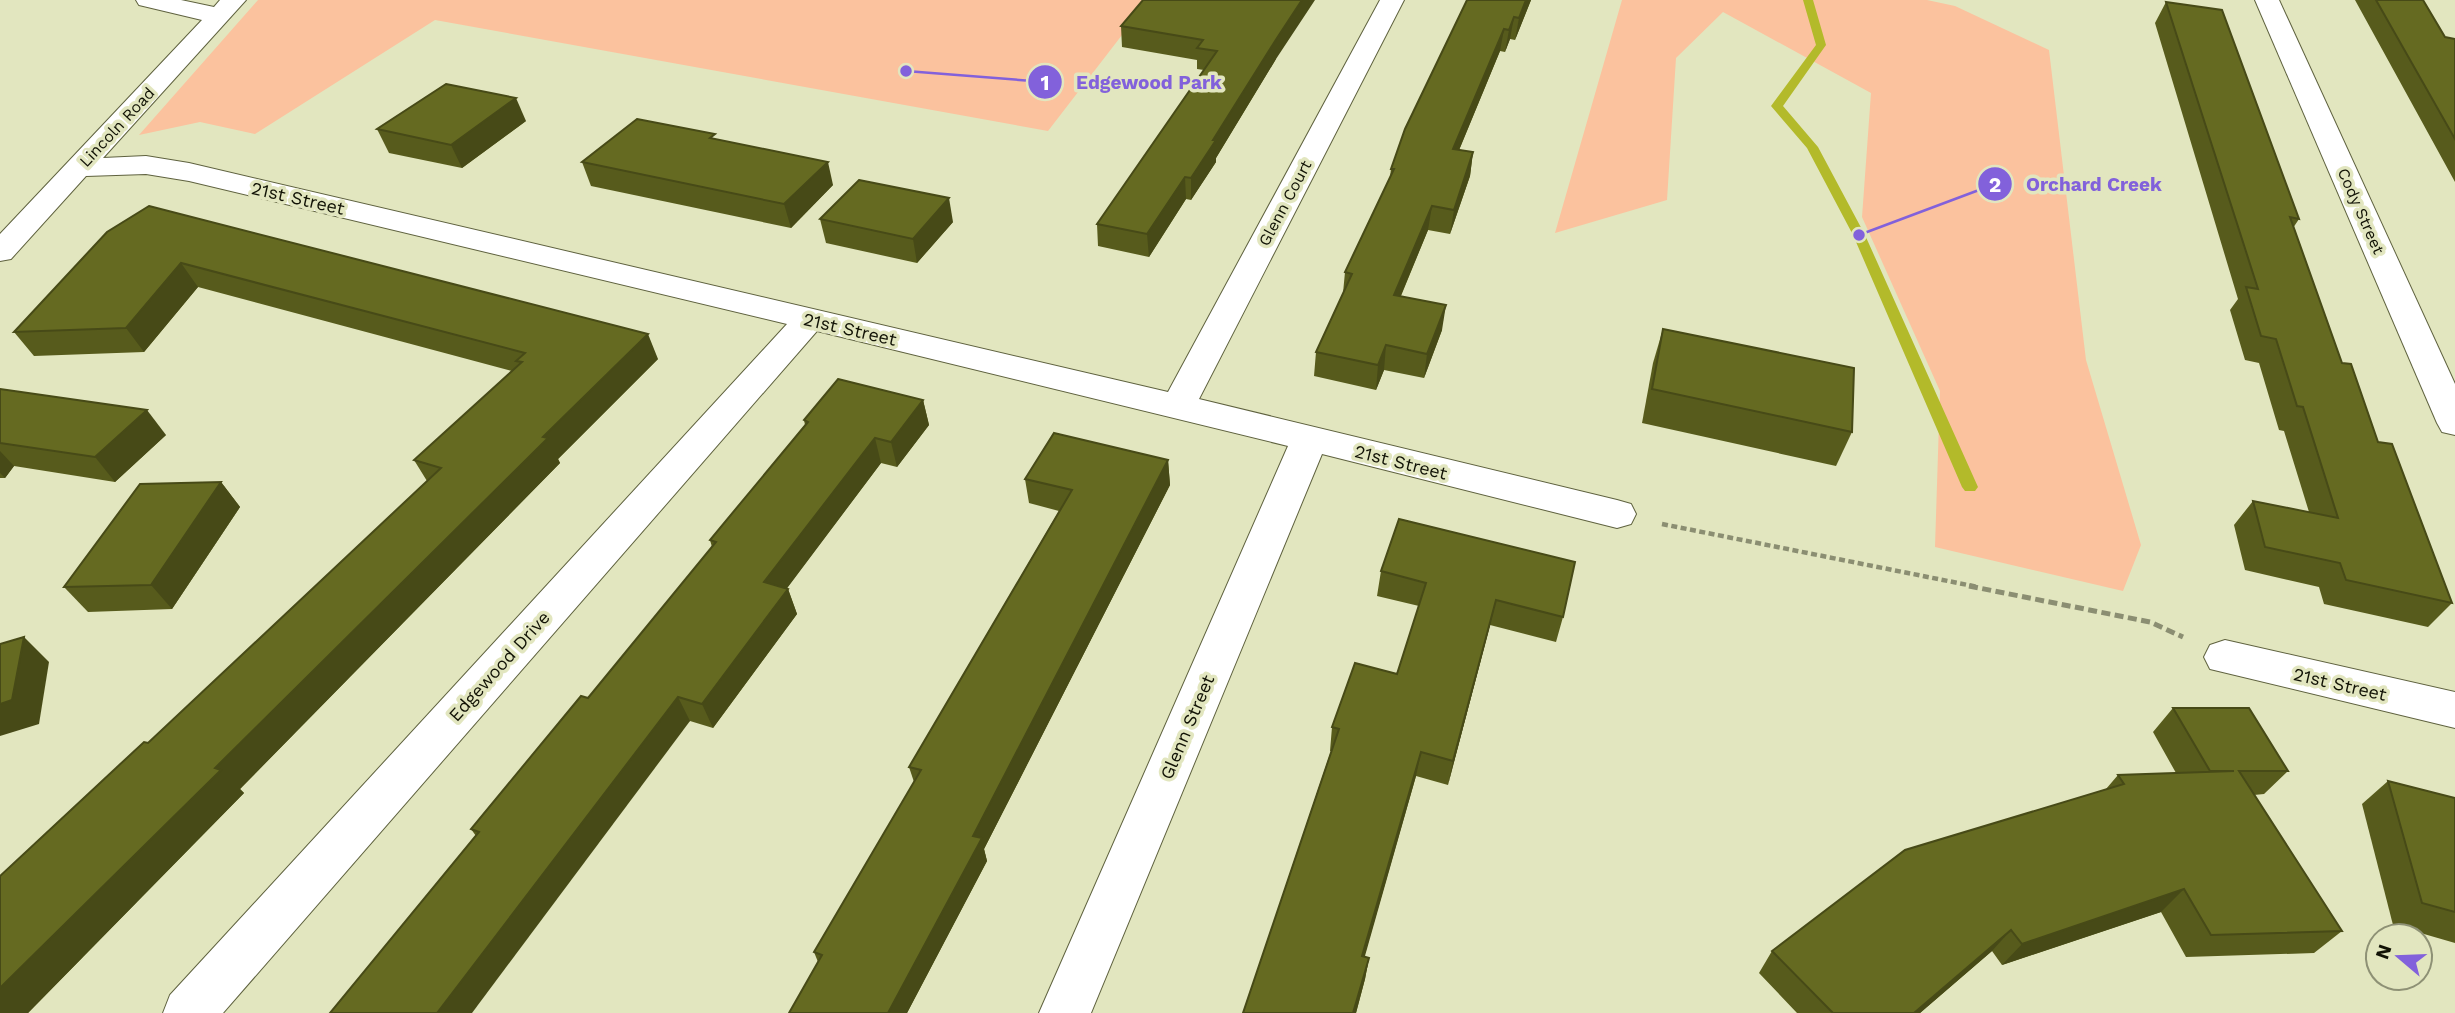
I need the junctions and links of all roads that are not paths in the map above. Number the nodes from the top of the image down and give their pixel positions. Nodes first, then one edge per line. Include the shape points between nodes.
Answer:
1 (148, 0) edge
2 (1392, 0) edge
3 (2267, 0) edge
4 (227, 8) edge
5 (80, 168) junction
6 (0, 252) edge
7 (809, 320) junction
8 (1178, 406) junction
9 (2455, 423) edge
10 (1309, 440) junction
11 (1617, 514) road end
12 (2225, 657) road end
13 (2455, 710) edge
14 (188, 1013) edge
15 (1065, 1013) edge

1 - 4 street
2 - 8 street, Glenn Court
3 - 9 street, Cody Street
4 - 5 street, Lincoln Road
5 - 6 street, Lincoln Road
5 - 7 street, 21st Street via 146,165 189,172
7 - 8 street, 21st Street
7 - 14 street, Edgewood Drive
8 - 10 street, 21st Street
10 - 11 street, 21st Street
10 - 15 street, Glenn Street
12 - 13 street, 21st Street

